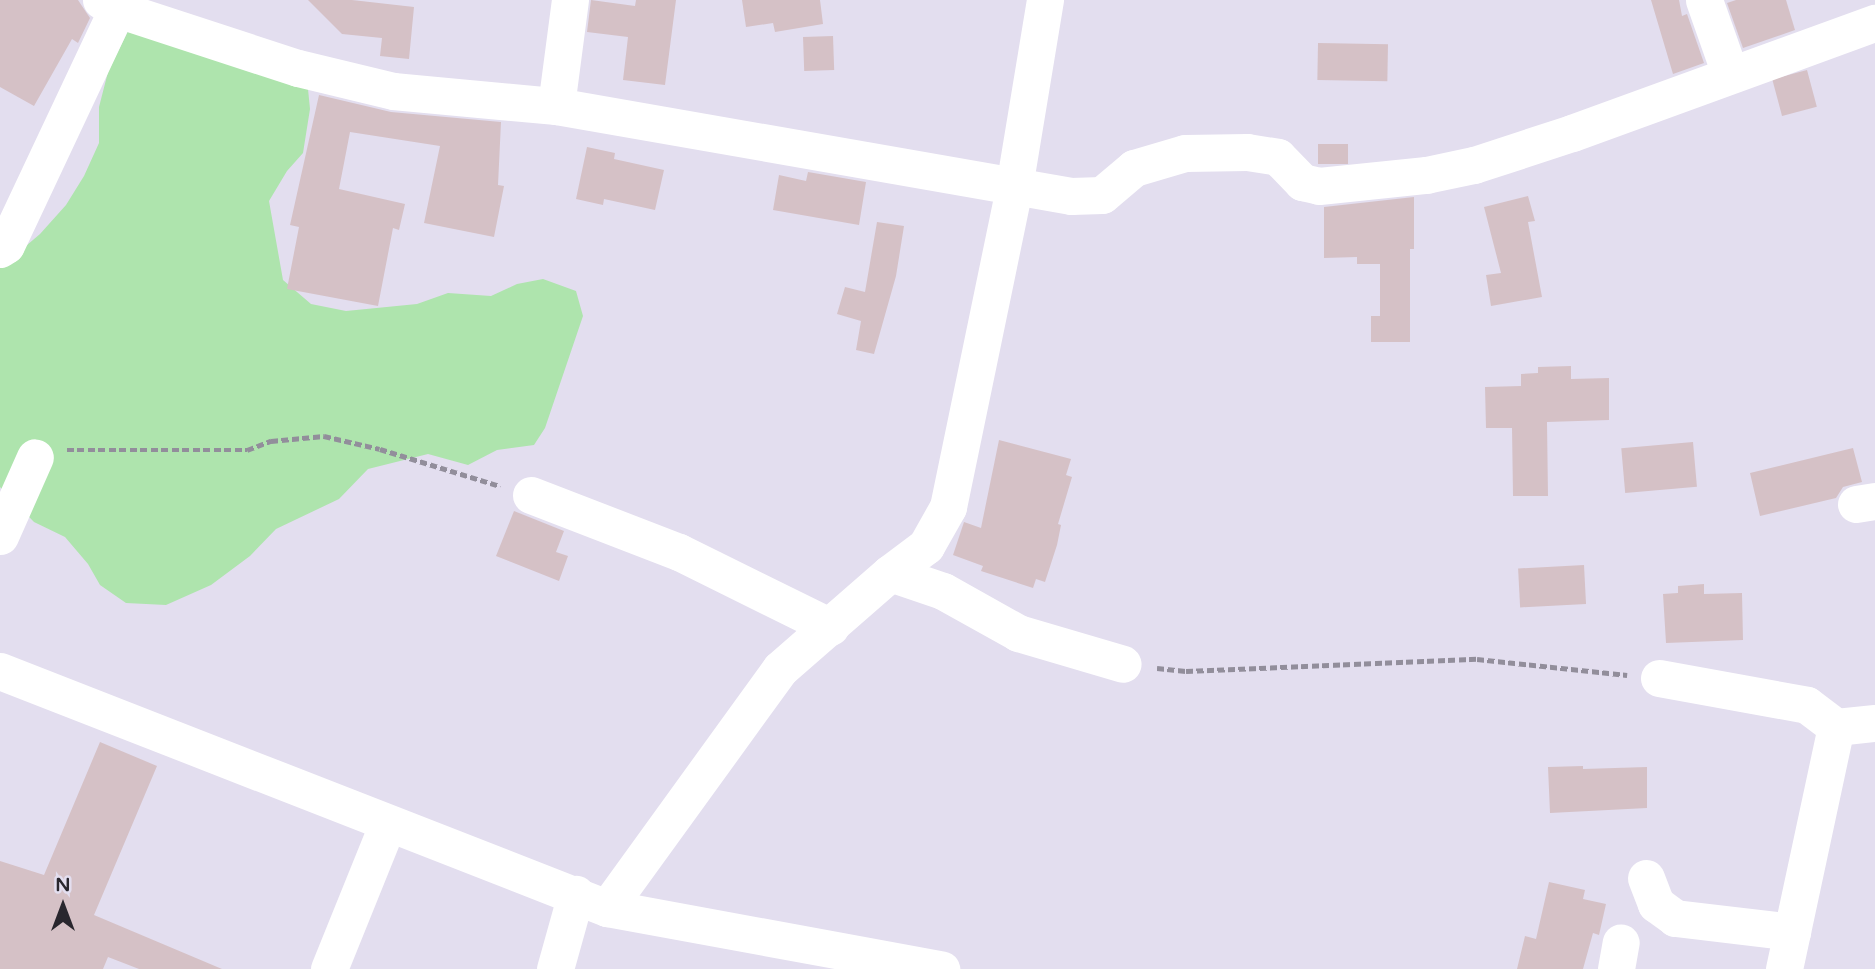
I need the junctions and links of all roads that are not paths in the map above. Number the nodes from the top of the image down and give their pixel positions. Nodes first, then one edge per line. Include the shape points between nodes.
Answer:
1 (570, 0) edge
2 (1045, 0) edge
3 (1704, 0) edge
4 (109, 5) edge
5 (1875, 23) edge
6 (1730, 74) junction
7 (556, 106) junction
8 (1014, 187) junction
9 (0, 249) edge
10 (35, 457) road end
11 (531, 495) road end
12 (0, 536) edge
13 (890, 573) junction
14 (831, 627) junction
15 (1123, 664) road end
16 (0, 670) edge
17 (1659, 678) road end
18 (1875, 723) edge
19 (1836, 727) junction
20 (388, 823) junction
21 (1646, 878) dead end
22 (591, 901) junction
23 (1792, 932) junction
24 (330, 969) edge
25 (555, 969) edge
26 (941, 969) edge
27 (1784, 969) edge

1 - 7 street
2 - 8 street
3 - 6 street
4 - 7 street via 298,68 393,91
4 - 9 street via 6,245
5 - 6 street
6 - 8 street via 1560,137 1426,176 1319,186 1302,182 1278,158 1247,152 1185,153 1134,168 1102,195 1071,196
7 - 8 street
8 - 13 street via 948,507 926,546
10 - 12 street
11 - 14 street via 679,552
13 - 14 street
13 - 15 street via 943,591 1018,633
14 - 22 street via 780,669
16 - 20 street
17 - 19 street via 1807,705
18 - 19 street
19 - 23 street
20 - 22 street
20 - 24 street
21 - 23 street via 1656,904 1675,918
22 - 25 street
22 - 26 street
23 - 27 street

